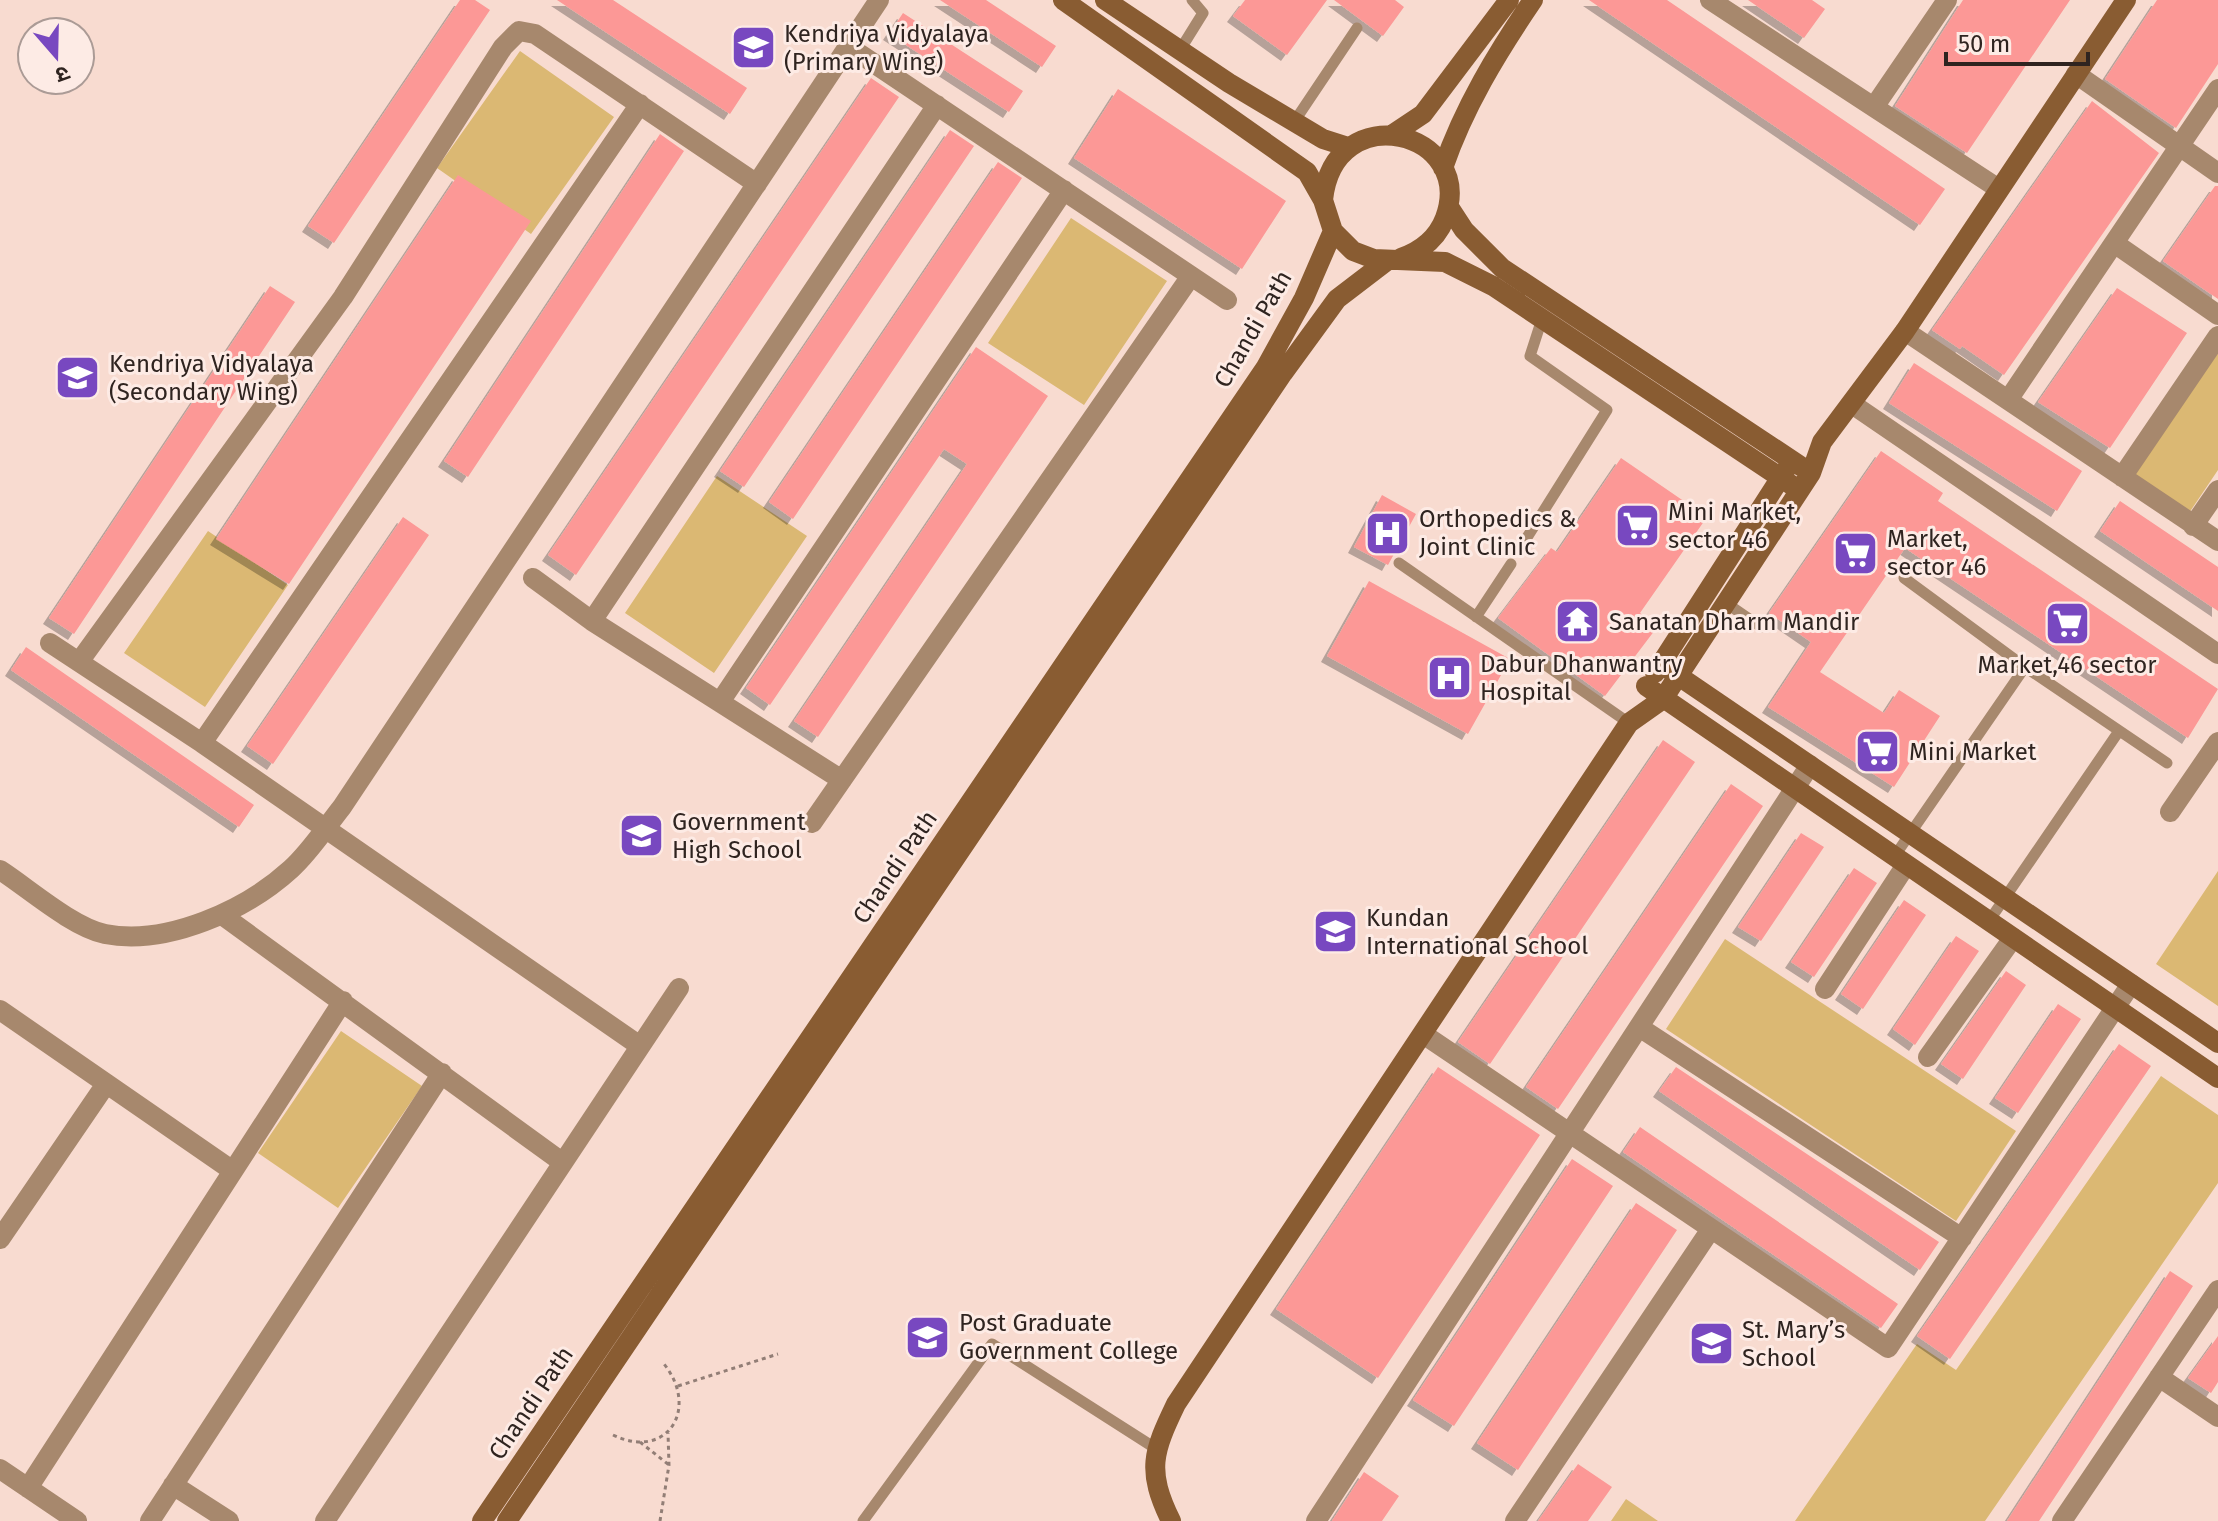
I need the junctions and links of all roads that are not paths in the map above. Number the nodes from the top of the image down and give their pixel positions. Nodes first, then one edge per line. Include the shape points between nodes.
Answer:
1 (879, 0) edge
2 (1063, 0) edge
3 (1105, 0) edge
4 (1192, 0) edge
5 (1509, 0) edge
6 (1533, 0) edge
7 (1710, 0) edge
8 (2126, 0) edge
9 (1946, 1) edge
10 (1357, 28) dead end
11 (848, 46) junction
12 (1180, 50) junction
13 (2076, 74) junction
14 (2218, 89) edge
15 (640, 104) junction
16 (937, 105) junction
17 (1874, 107) junction
18 (1294, 122) junction
19 (1393, 134) junction
20 (1348, 147) junction
21 (2180, 147) junction
22 (1443, 168) junction
23 (2218, 173) edge
24 (757, 184) junction
25 (1999, 189) junction
26 (1064, 190) junction
27 (1323, 200) junction
28 (1449, 207) junction
29 (1333, 231) junction
30 (2114, 243) junction
31 (1394, 259) junction
32 (1191, 276) junction
33 (1227, 300) dead end
34 (2218, 315) edge
35 (1542, 319) junction
36 (1905, 331) junction
37 (2218, 336) edge
38 (2008, 400) junction
39 (1852, 404) junction
40 (1822, 442) junction
41 (1792, 460) junction
42 (2122, 477) junction
43 (1780, 480) junction
44 (1805, 481) junction
45 (2218, 490) edge
46 (2193, 526) junction
47 (1526, 539) dead end
48 (2218, 541) edge
49 (1399, 563) dead end
50 (1511, 564) dead end
51 (533, 578) dead end
52 (1904, 578) dead end
53 (1726, 603) junction
54 (1476, 617) junction
55 (592, 621) junction
56 (1761, 627) dead end
57 (50, 643) dead end
58 (2218, 654) edge
59 (79, 662) junction
60 (2025, 667) junction
61 (1670, 670) junction
62 (1654, 693) junction
63 (720, 702) junction
64 (1634, 719) junction
65 (2119, 731) junction
66 (2218, 742) edge
67 (202, 743) junction
68 (2167, 763) dead end
69 (1810, 765) junction
70 (842, 780) junction
71 (1794, 789) junction
72 (2170, 812) dead end
73 (812, 823) dead end
74 (325, 827) junction
75 (1910, 833) junction
76 (1900, 861) junction
77 (0, 870) edge
78 (2005, 898) junction
79 (222, 915) junction
80 (1989, 921) junction
81 (2013, 938) junction
82 (2131, 984) junction
83 (679, 988) dead end
84 (1825, 989) dead end
85 (343, 1001) junction
86 (2116, 1008) junction
87 (0, 1010) edge
88 (1639, 1027) junction
89 (1423, 1034) junction
90 (2218, 1043) edge
91 (640, 1046) junction
92 (1928, 1057) dead end
93 (442, 1073) junction
94 (2218, 1078) edge
95 (106, 1084) junction
96 (1569, 1133) junction
97 (562, 1162) junction
98 (233, 1171) junction
99 (1711, 1229) junction
100 (1962, 1238) junction
101 (0, 1239) edge
102 (2218, 1290) edge
103 (2159, 1377) junction
104 (2218, 1417) edge
105 (1155, 1448) junction
106 (0, 1469) edge
107 (173, 1485) junction
108 (28, 1488) junction
109 (77, 1521) edge
110 (150, 1521) edge
111 (229, 1521) edge
112 (325, 1521) edge
113 (482, 1521) edge
114 (507, 1521) edge
115 (863, 1521) edge
116 (1171, 1521) edge
117 (1316, 1521) edge
118 (1515, 1521) edge
119 (2062, 1521) edge

1 - 11 street
2 - 27 street via 1307,172
3 - 12 street
4 - 12 lane via 1203,13
5 - 19 street via 1423,114
6 - 22 street via 1477,90
7 - 17 street
8 - 13 street
9 - 17 street
10 - 18 lane
11 - 16 street
11 - 24 street
12 - 18 street
13 - 21 street
13 - 25 street
14 - 21 street
15 - 24 street
15 - 59 street via 535,34 526,30 511,38 343,297
15 - 67 street
16 - 26 street
16 - 55 street
17 - 25 street
18 - 20 street
19 - 20 street
19 - 22 street via 1420,143
20 - 27 street via 1333,164
21 - 23 street
21 - 30 street
22 - 28 street
24 - 74 street
25 - 36 street
26 - 32 street
26 - 63 street
27 - 29 street
28 - 31 street via 1440,230 1423,248
28 - 41 street via 1502,268
29 - 31 street via 1353,251
29 - 113 street, Chandi Path via 1266,367
30 - 34 street
30 - 38 street
31 - 35 street via 1445,262
31 - 114 street, Chandi Path via 1337,299 1283,373
32 - 33 street
32 - 70 street
35 - 43 street
35 - 47 lane via 1530,356 1607,410
36 - 38 street
36 - 39 street
37 - 42 street
38 - 42 street
39 - 40 street
39 - 58 street
40 - 41 street
40 - 44 street
41 - 43 street
41 - 44 street
42 - 46 street
43 - 44 street
43 - 61 street
44 - 53 street
45 - 46 street
46 - 48 street
49 - 54 lane
50 - 54 lane
51 - 55 street
52 - 60 lane
53 - 56 lane
53 - 61 street
54 - 64 lane
55 - 63 street
57 - 59 street
59 - 67 street
60 - 65 lane
60 - 75 lane
61 - 62 street
61 - 69 street
62 - 64 street
62 - 71 street
63 - 70 street
64 - 89 street
65 - 68 lane
65 - 78 lane
66 - 72 street
67 - 74 street
69 - 71 street
69 - 75 street
70 - 73 street
71 - 76 street
71 - 88 street
74 - 79 street via 292,869
74 - 91 street
75 - 76 lane
75 - 78 street
76 - 80 street
76 - 84 street
77 - 79 street via 105,934 173,931
78 - 80 lane
78 - 82 street
79 - 85 street
80 - 81 street
81 - 86 street
81 - 92 street
82 - 86 street
82 - 90 street
83 - 91 street
85 - 93 street
85 - 98 street
86 - 94 street
86 - 100 street
87 - 95 street
88 - 96 street
88 - 100 street
89 - 96 street
89 - 105 street via 1176,1404
91 - 97 street
93 - 97 street
93 - 107 street
95 - 98 street
95 - 101 street
96 - 99 street
96 - 117 street
97 - 112 street
98 - 108 street
99 - 100 street via 1888,1348
99 - 118 street
102 - 103 street
103 - 104 street
103 - 119 street
105 - 115 lane via 992,1344
105 - 116 street via 1159,1497
106 - 108 street
107 - 110 street
107 - 111 street
108 - 109 street

